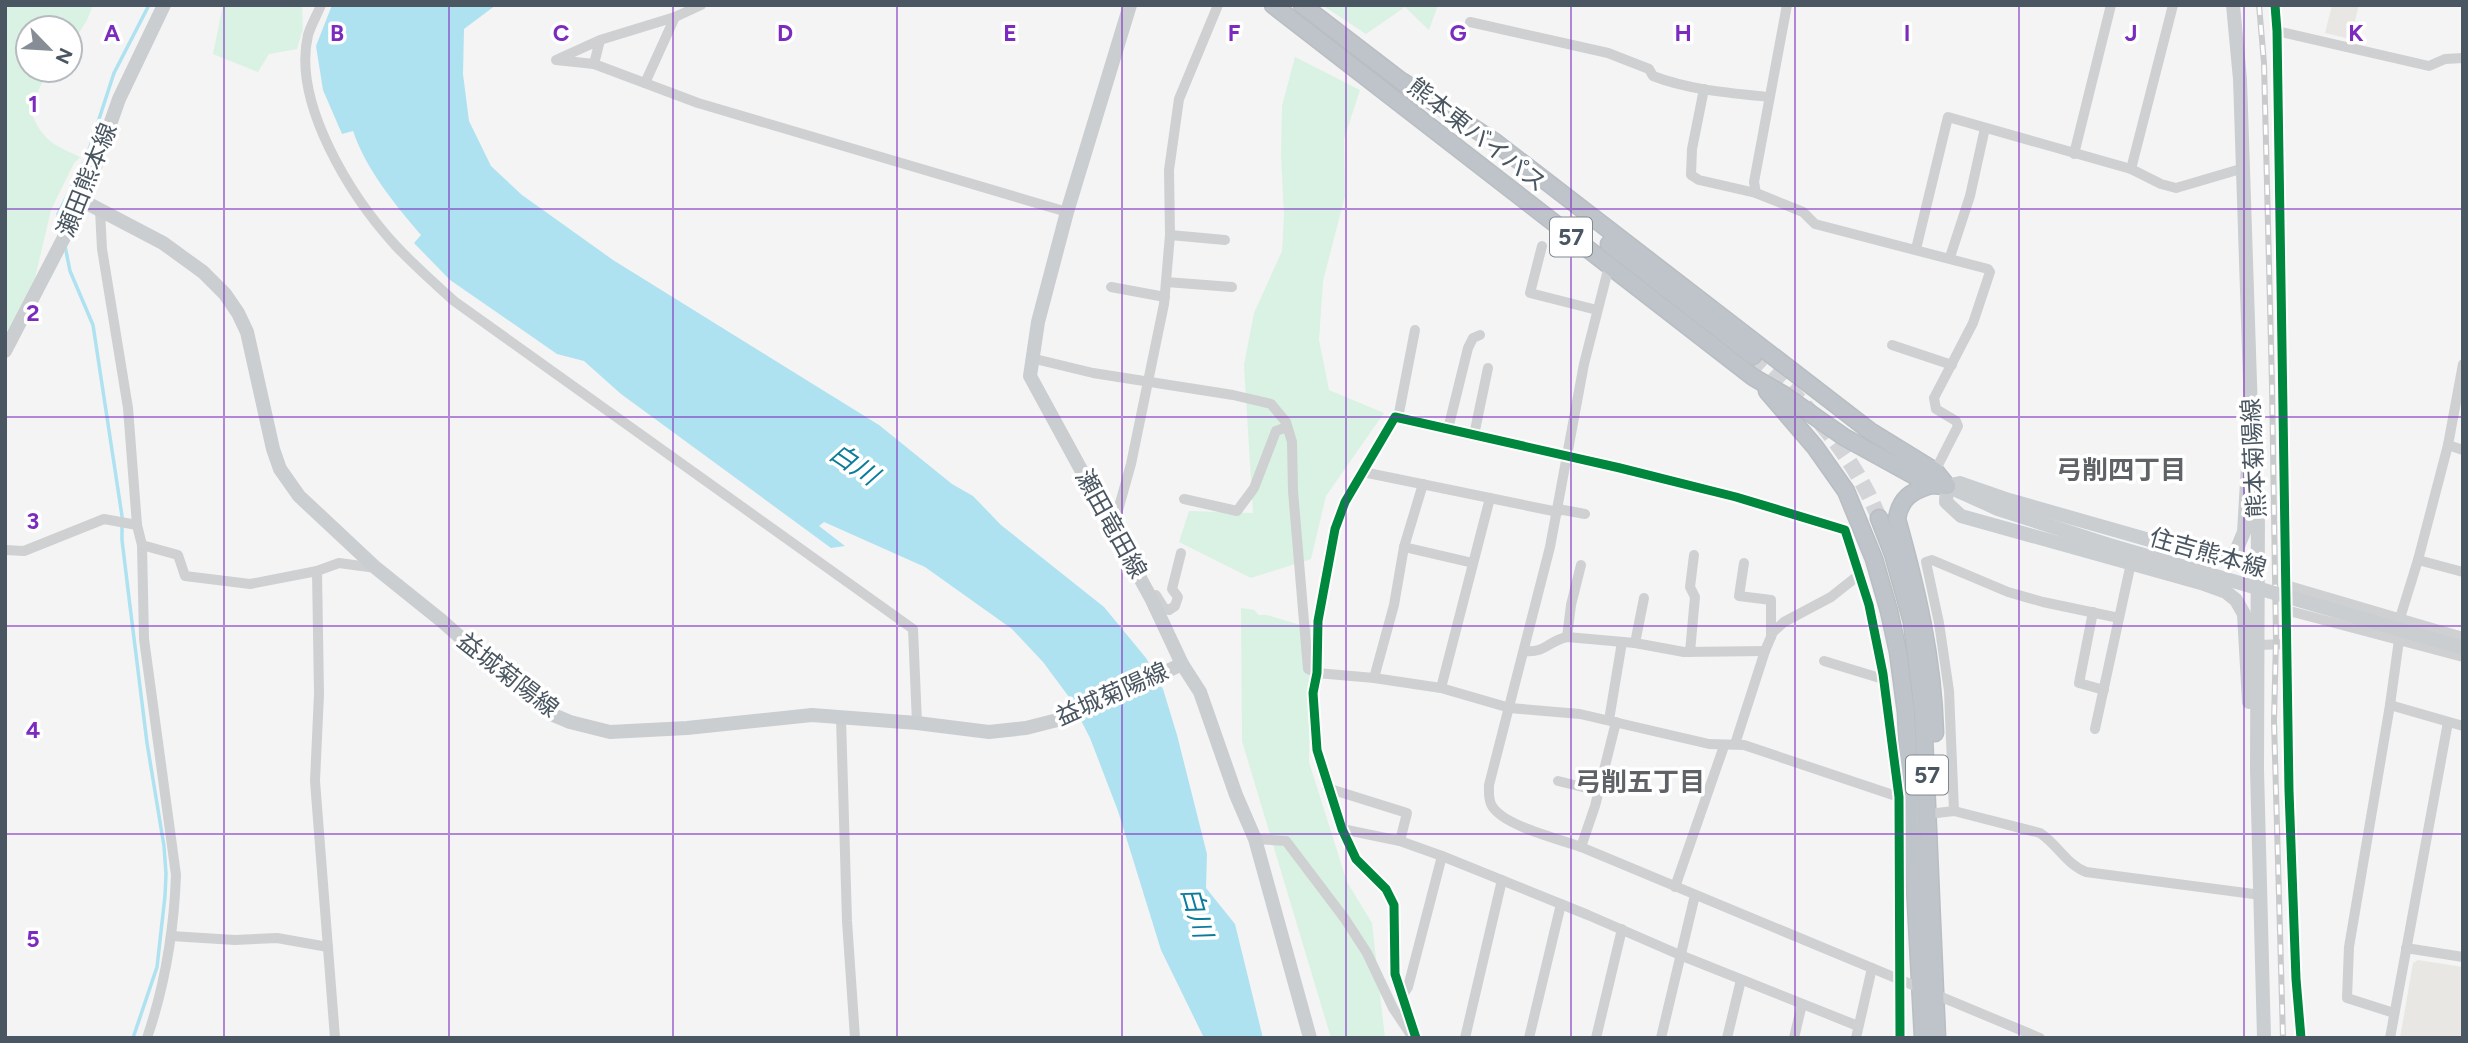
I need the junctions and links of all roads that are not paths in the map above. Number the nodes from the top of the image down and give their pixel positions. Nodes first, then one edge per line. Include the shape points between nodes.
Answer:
1 (164, 5) edge
2 (321, 5) edge
3 (701, 5) edge
4 (1129, 5) edge
5 (1217, 5) edge
6 (1273, 5) edge
7 (1302, 5) edge
8 (1787, 5) edge
9 (2111, 5) edge
10 (2173, 5) edge
11 (2233, 5) edge
12 (2274, 5) edge
13 (675, 17) junction
14 (1470, 22) dead end
15 (2277, 31) junction
16 (600, 40) junction
17 (2463, 58) edge
18 (594, 64) junction
19 (645, 83) junction
20 (1704, 89) junction
21 (1769, 97) junction
22 (1985, 128) junction
23 (2074, 154) junction
24 (2244, 168) junction
25 (2131, 169) junction
26 (1756, 193) junction
27 (83, 201) junction
28 (100, 210) junction
29 (1067, 212) junction
30 (1170, 235) junction
31 (1225, 240) dead end
32 (1542, 246) dead end
33 (1916, 249) junction
34 (1950, 257) junction
35 (1609, 266) junction
36 (1166, 282) junction
37 (1111, 287) dead end
38 (1232, 287) dead end
39 (1165, 297) junction
40 (1597, 310) junction
41 (1415, 330) dead end
42 (1480, 335) dead end
43 (1892, 345) dead end
44 (5, 351) edge
45 (1759, 353) junction
46 (1031, 358) junction
47 (2463, 364) edge
48 (1952, 365) junction
49 (1488, 368) dead end
50 (1749, 374) junction
51 (1149, 383) junction
52 (2251, 412) junction
53 (1398, 418) junction
54 (1852, 418) junction
55 (1825, 424) junction
56 (1287, 427) junction
57 (1448, 429) junction
58 (1474, 435) junction
59 (2448, 445) junction
60 (2463, 450) edge
61 (1566, 457) junction
62 (1824, 459) junction
63 (1363, 471) junction
64 (1938, 480) junction
65 (1423, 484) junction
66 (1490, 498) junction
67 (1184, 499) dead end
68 (1102, 502) dead end
69 (1558, 511) junction
70 (1586, 514) dead end
71 (1879, 518) tunnel mouth
72 (137, 525) junction
73 (1113, 526) junction
74 (142, 545) junction
75 (1404, 547) junction
76 (5, 550) edge
77 (1181, 553) dead end
78 (1694, 555) dead end
79 (2418, 560) junction
80 (1474, 563) junction
81 (1744, 564) dead end
82 (2131, 564) junction
83 (1581, 565) dead end
84 (376, 568) junction
85 (317, 570) junction
86 (2463, 572) edge
87 (1860, 574) junction
88 (2286, 585) junction
89 (1644, 598) dead end
90 (2286, 610) junction
91 (2093, 612) junction
92 (2119, 618) junction
93 (2400, 618) junction
94 (1771, 636) junction
95 (1567, 637) junction
96 (2399, 640) junction
97 (1622, 642) junction
98 (1635, 643) junction
99 (2286, 644) junction
100 (2258, 645) junction
101 (2462, 647) edge
102 (1525, 651) junction
103 (1765, 651) junction
104 (1690, 652) junction
105 (1824, 661) dead end
106 (1182, 664) junction
107 (1317, 673) junction
108 (1374, 678) junction
109 (1883, 679) junction
110 (1441, 688) junction
111 (2104, 690) junction
112 (2390, 705) junction
113 (1510, 708) junction
114 (841, 718) junction
115 (1613, 721) junction
116 (2448, 722) junction
117 (917, 723) junction
118 (2463, 726) edge
119 (2095, 729) dead end
120 (1730, 745) junction
121 (2257, 770) junction
122 (1558, 781) dead end
123 (1327, 788) junction
124 (1599, 791) junction
125 (1899, 797) junction
126 (1954, 811) junction
127 (1937, 814) junction
128 (1342, 829) junction
129 (1255, 839) junction
130 (1400, 841) junction
131 (1581, 847) junction
132 (1442, 856) junction
133 (1502, 880) junction
134 (1675, 887) junction
135 (1695, 895) junction
136 (2261, 895) junction
137 (1561, 904) junction
138 (1932, 914) junction
139 (1622, 929) junction
140 (171, 936) junction
141 (328, 947) junction
142 (2406, 948) junction
143 (1680, 955) junction
144 (2463, 957) edge
145 (1872, 968) junction
146 (1741, 980) junction
147 (1901, 982) junction
148 (1928, 993) junction
149 (1402, 996) junction
150 (1802, 1004) junction
151 (2394, 1013) junction
152 (1857, 1032) edge
153 (146, 1038) edge
154 (335, 1038) edge
155 (855, 1038) edge
156 (1310, 1038) edge
157 (1414, 1038) edge
158 (1465, 1038) edge
159 (1530, 1038) edge
160 (1596, 1038) edge
161 (1661, 1038) edge
162 (1727, 1038) edge
163 (1794, 1038) edge
164 (1900, 1038) edge
165 (1923, 1038) edge
166 (1937, 1038) edge
167 (2040, 1038) edge
168 (2264, 1038) edge
169 (2301, 1038) edge
170 (2390, 1038) edge

1 - 27 main road, 瀬田熊本線 via 119,99
2 - 117 street via 306,52 312,100 334,156 394,244 454,301 913,629
3 - 13 street
4 - 29 main road, 瀬田竜田線
5 - 30 street via 1179,99 1169,170
6 - 35 highway, 熊本東バイパス / 57
7 - 45 highway, 熊本東バイパス via 1403,82 1495,142
8 - 21 street
9 - 23 street
10 - 25 street
11 - 24 main road, 熊本菊陽線
12 - 15 street
13 - 16 street
13 - 19 street
14 - 20 street via 1608,53 1649,69 1656,78
15 - 17 street via 2430,66
15 - 88 street
16 - 18 street
16 - 18 street via 556,60
18 - 19 street
19 - 29 street via 698,103
20 - 21 street
20 - 26 street via 1691,175
21 - 26 street
22 - 23 street
22 - 33 street via 1948,117
22 - 34 street
23 - 25 street
24 - 25 street via 2176,188
24 - 52 main road, 熊本菊陽線
26 - 33 street via 1803,212 1815,224
27 - 28 main road, 益城菊陽線
27 - 44 main road, 瀬田熊本線
28 - 72 street via 128,408
28 - 84 main road, 益城菊陽線 via 163,243 225,295 247,332 280,469 299,496
29 - 46 main road, 瀬田竜田線
30 - 31 street
30 - 36 street
32 - 40 street via 1530,293
33 - 34 street
34 - 48 street via 1990,272 1976,316
35 - 40 street
35 - 50 highway, 熊本東バイパス / 57
36 - 38 street
36 - 39 street
37 - 39 street
39 - 51 street
40 - 61 street
41 - 53 street
42 - 57 street via 1468,348
43 - 48 street
45 - 50 highway via 1769,355 1768,361
45 - 54 highway, 熊本東バイパス
46 - 51 street
46 - 73 main road, 瀬田竜田線 via 1030,376
47 - 59 street
48 - 64 street via 1934,402 1938,411 1958,426
49 - 58 street
50 - 55 highway
50 - 62 highway, 57
51 - 56 street via 1271,404
51 - 73 street
52 - 64 main road via 2244,532 2236,551 2225,559 2009,500 1960,482
52 - 100 main road, 熊本菊陽線 via 2258,505
53 - 57 street
53 - 63 street
54 - 55 highway via 1830,418
54 - 64 highway, 熊本東バイパス
55 - 62 highway via 1821,435
55 - 64 highway
56 - 67 street via 1276,431 1254,488 1237,511
56 - 107 street via 1292,442 1308,669
57 - 58 street
58 - 61 street
59 - 60 street
59 - 79 street
61 - 69 street
61 - 87 street via 1736,497 1845,530
62 - 148 highway, 57 via 1846,491 1874,559 1898,652
63 - 65 street
63 - 107 street via 1335,529 1318,621
64 - 82 main road via 1946,502 1961,516
64 - 101 main road, 住吉熊本線, bridge via 1998,509 2106,544
64 - 127 highway via 1908,494 1897,519 1917,590 1933,680
65 - 66 street
65 - 75 street
66 - 69 street
66 - 80 street
68 - 73 street
69 - 70 street
69 - 102 street
71 - 138 highway, 57 via 1906,596 1917,653
72 - 74 street
72 - 76 street via 104,519 24,551
73 - 77 street via 1169,610 1178,597 1172,589
73 - 106 main road, 瀬田竜田線
74 - 85 street via 178,555 185,576 250,583
74 - 140 street via 144,639 176,875
75 - 80 street
75 - 108 street
78 - 104 street
79 - 86 street
79 - 93 street
80 - 110 street
81 - 94 street via 1739,596 1771,600
82 - 92 street
82 - 121 main road via 2227,592 2236,600 2244,614 2249,717
83 - 95 street
84 - 85 street via 339,563
84 - 114 main road, 益城菊陽線 via 534,702 579,725 610,732 812,715
85 - 141 street via 315,781
87 - 94 street via 1831,597 1784,622
87 - 109 street
88 - 90 street
88 - 93 street
89 - 98 street
90 - 96 street
90 - 99 street
91 - 92 street
91 - 111 street via 2079,683
91 - 126 street via 2032,599 1932,560 1926,562 1949,691
92 - 111 street
93 - 96 street
93 - 101 street
94 - 103 street
95 - 97 street
95 - 102 street via 1539,652
96 - 101 street
96 - 112 street
97 - 98 street
97 - 115 street
98 - 104 street
99 - 100 street
99 - 169 street
100 - 121 main road, 熊本菊陽線
102 - 113 street
103 - 104 street
103 - 120 street
105 - 109 street
106 - 117 main road, 益城菊陽線 via 1073,716 1026,728 989,733
106 - 129 main road, 瀬田竜田線 via 1200,692
107 - 108 street
107 - 123 street via 1313,693 1317,750
108 - 110 street
109 - 125 street
110 - 113 street
111 - 119 street
112 - 116 street
112 - 151 street via 2349,947 2347,998
113 - 115 street
113 - 131 street via 1489,785 1491,805 1512,822
114 - 117 main road, 益城菊陽線
114 - 155 street
115 - 120 street via 1694,742
115 - 124 street
116 - 118 street
116 - 142 street
120 - 125 street via 1757,748
120 - 134 street
121 - 136 main road, 熊本菊陽線
122 - 124 street
123 - 128 street
123 - 130 street via 1407,813
124 - 131 street
125 - 147 street
126 - 127 street
126 - 136 street via 2040,833 2075,868 2086,872
127 - 138 highway
128 - 130 street
128 - 149 street via 1356,859 1386,889 1394,905 1395,974
129 - 156 main road, 瀬田竜田線
129 - 157 street via 1286,841 1295,852 1360,942 1393,1008
130 - 132 street
131 - 134 street
132 - 133 street
132 - 149 street
133 - 137 street
133 - 158 street
134 - 135 street
135 - 143 street
135 - 145 street
136 - 168 main road, 熊本菊陽線
137 - 139 street
137 - 159 street
138 - 148 highway, 57
139 - 143 street
139 - 160 street
140 - 141 street via 277,938
140 - 153 street
141 - 154 street
142 - 144 street
142 - 151 street
143 - 146 street
143 - 161 street
145 - 147 street
145 - 152 street
146 - 150 street
146 - 162 street
147 - 148 street
147 - 164 street
148 - 165 highway, 57
148 - 166 highway, 57
148 - 167 street
149 - 157 street
150 - 152 street
150 - 163 street
151 - 170 street

